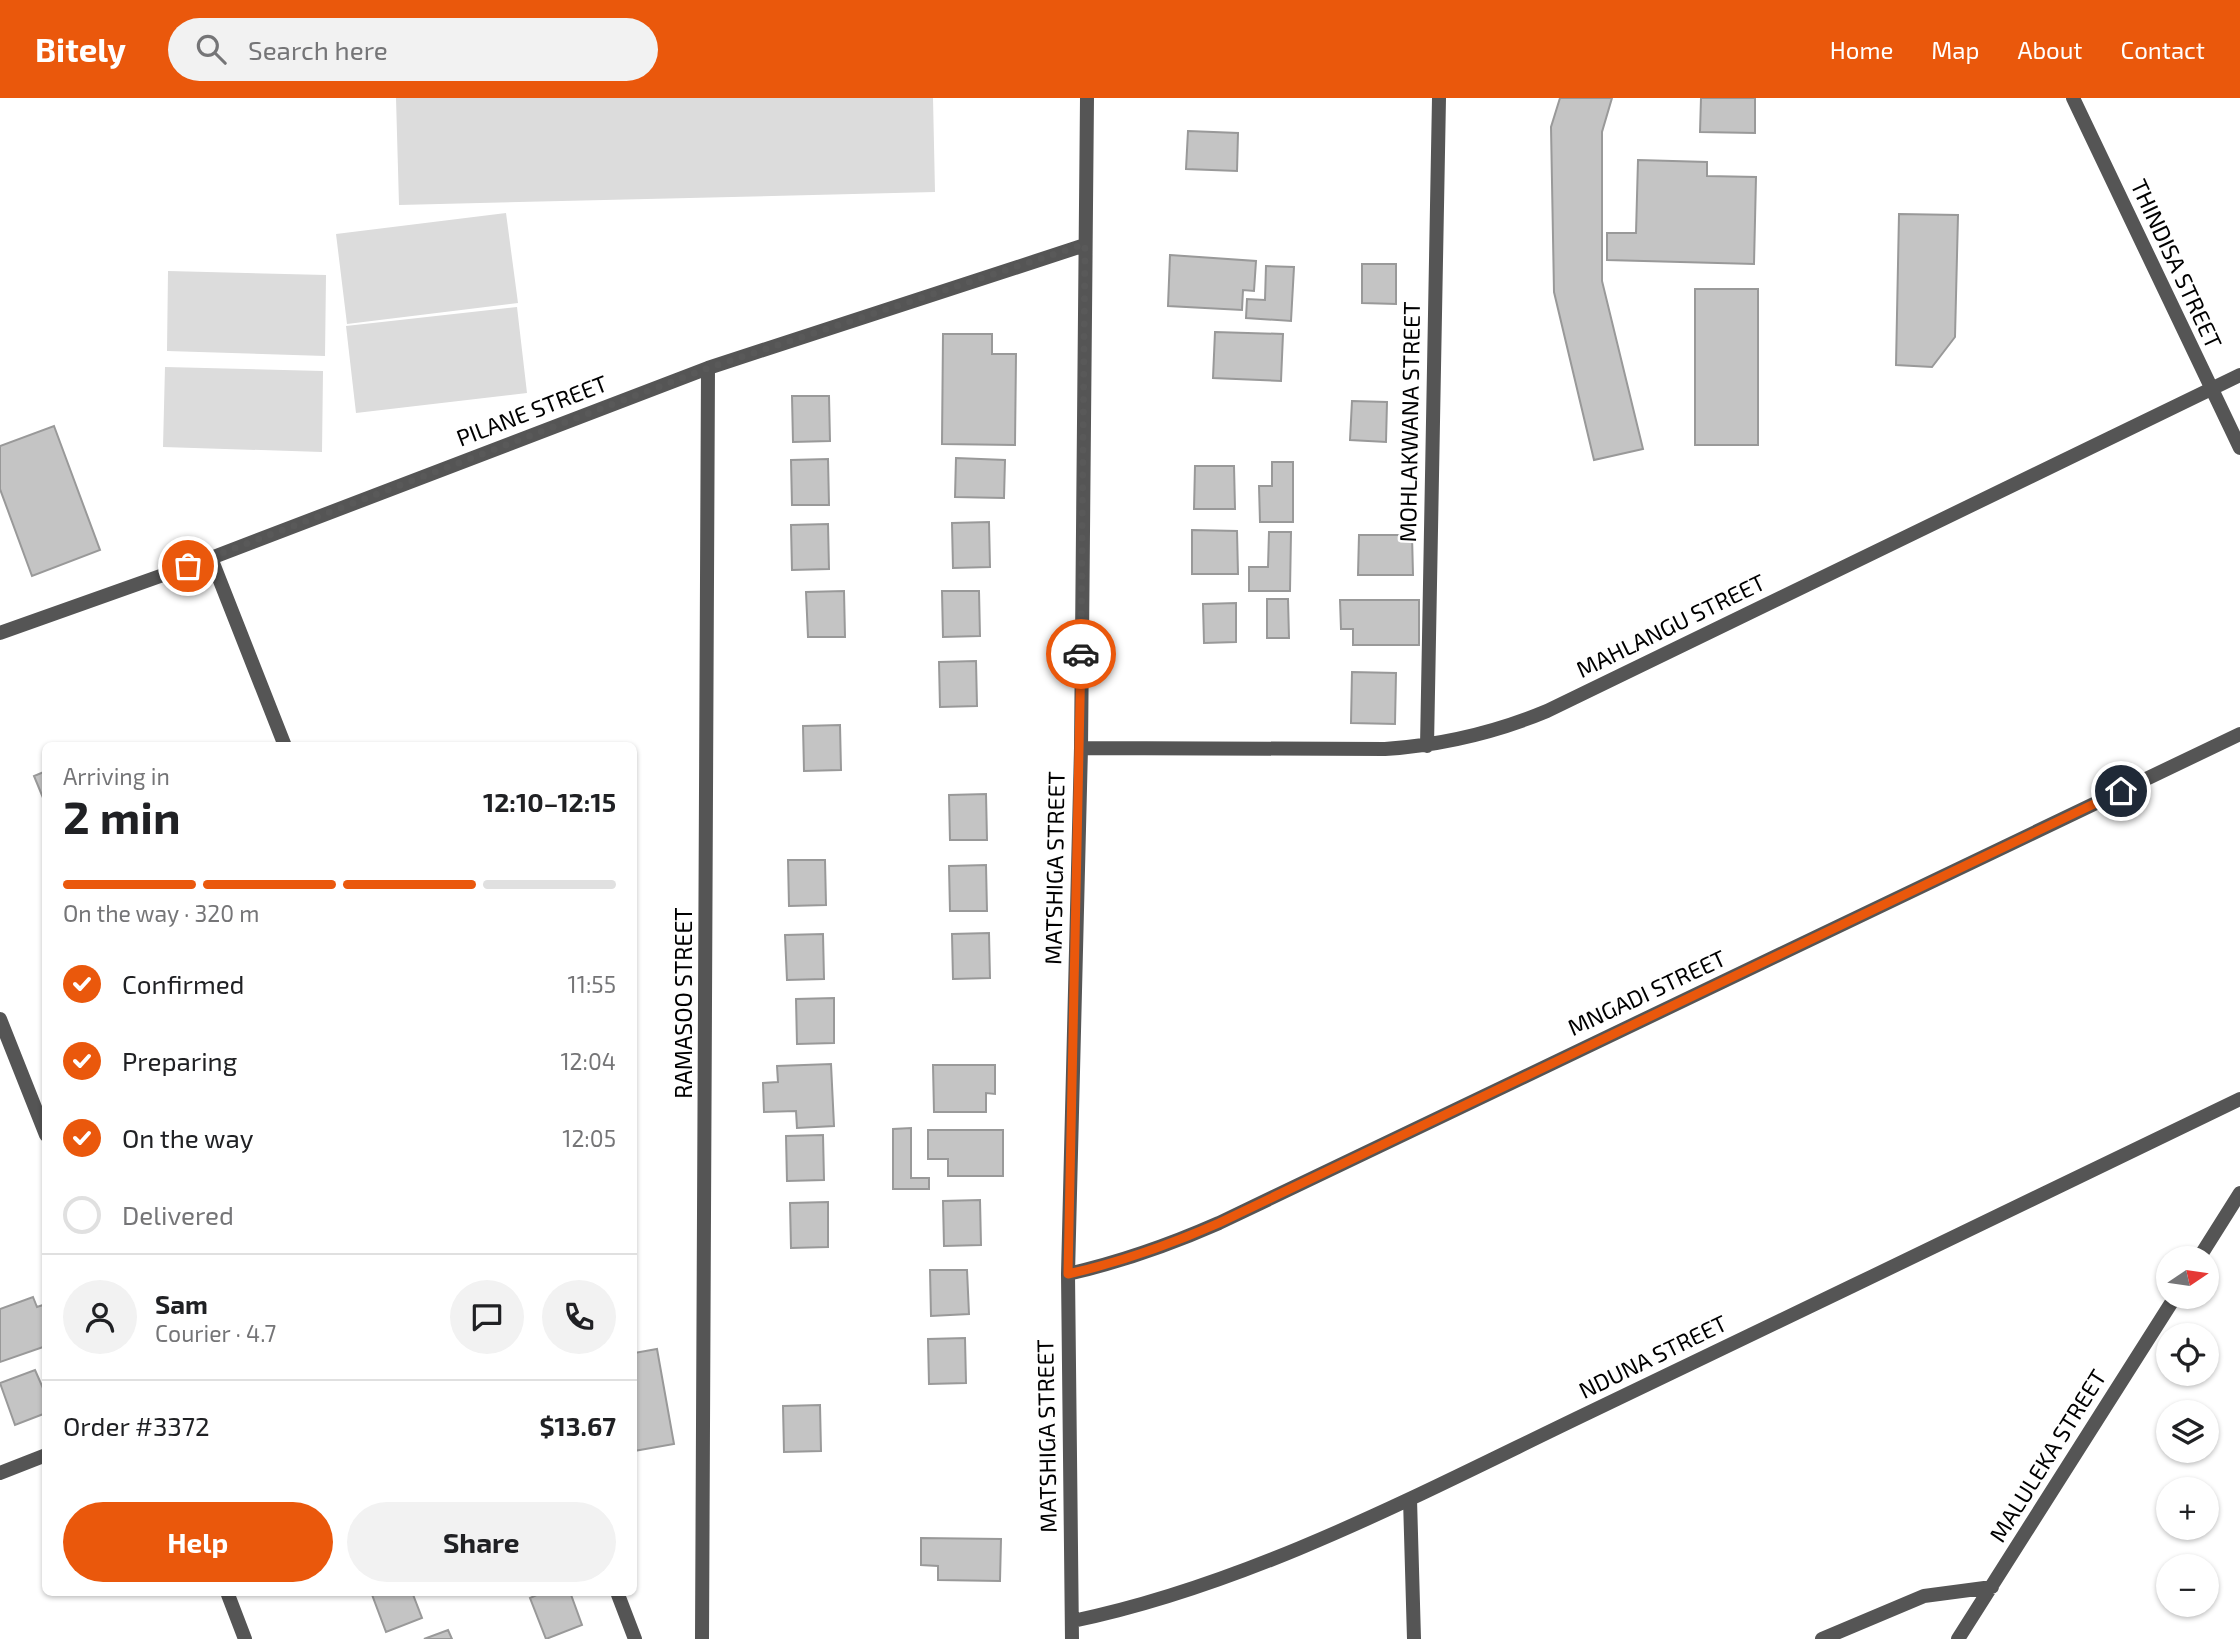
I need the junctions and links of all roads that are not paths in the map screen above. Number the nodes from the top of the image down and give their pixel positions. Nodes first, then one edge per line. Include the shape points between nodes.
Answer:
1 (1087, 98) edge
2 (1439, 98) edge
3 (2073, 98) edge
4 (1085, 244) junction
5 (708, 368) junction
6 (2240, 375) edge
7 (2210, 390) junction
8 (2240, 448) edge
9 (211, 558) junction
10 (0, 633) edge
11 (2240, 734) edge
12 (283, 742) edge
13 (1427, 746) junction
14 (1080, 748) junction
15 (0, 1019) edge
16 (2240, 1099) edge
17 (42, 1125) edge
18 (2240, 1194) edge
19 (2207, 1246) edge
20 (1068, 1274) junction
21 (2167, 1309) edge
22 (42, 1457) edge
23 (0, 1474) edge
24 (1410, 1499) junction
25 (1992, 1587) junction
26 (229, 1596) edge
27 (619, 1596) edge
28 (1073, 1621) junction
29 (245, 1639) edge
30 (635, 1639) edge
31 (702, 1639) edge
32 (1072, 1639) edge
33 (1414, 1639) edge
34 (1822, 1639) edge
35 (1958, 1639) edge

1 - 4 street, MATSHIGA STREET
2 - 13 street, MOHLAKWANA STREET
3 - 7 street, THINDISA STREET
4 - 5 street, PILANE STREET
4 - 14 street, MATSHIGA STREET
5 - 9 street, PILANE STREET
5 - 31 street, RAMASOO STREET
6 - 7 street, MAHLANGU STREET
7 - 8 street, THINDISA STREET
7 - 13 street, MAHLANGU STREET via 1547,712 1498,731
9 - 10 street, PILANE STREET
9 - 12 street
11 - 20 street, MNGADI STREET via 1219,1223 1150,1252
13 - 14 street, MAHLANGU STREET via 1342,750
14 - 20 street, MATSHIGA STREET
15 - 17 street
16 - 24 street, NDUNA STREET
18 - 19 street
20 - 28 street, MATSHIGA STREET
21 - 25 street, MALULEKA STREET
22 - 23 street
24 - 28 street, NDUNA STREET via 1203,1587
24 - 33 street
25 - 34 street via 1924,1595
25 - 35 street, MALULEKA STREET
26 - 29 street
27 - 30 street
28 - 32 street, MATSHIGA STREET

